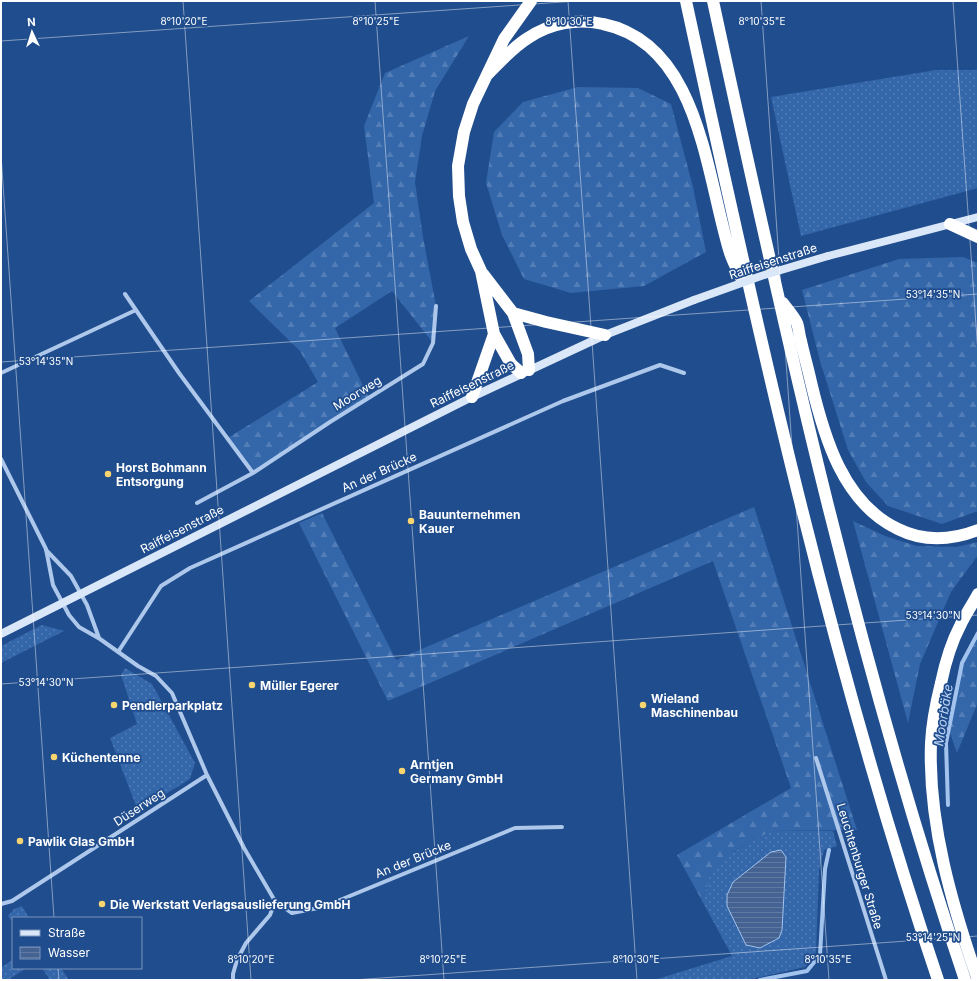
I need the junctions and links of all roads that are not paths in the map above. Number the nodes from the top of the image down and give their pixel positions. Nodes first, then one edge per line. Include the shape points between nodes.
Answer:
1 (531, 1) edge
2 (686, 1) edge
3 (712, 1) edge
4 (487, 75) junction
5 (978, 217) edge
6 (950, 224) junction
7 (978, 237) edge
8 (481, 271) junction
9 (125, 294) dead end
10 (778, 296) junction
11 (752, 301) junction
12 (436, 306) dead end
13 (136, 310) junction
14 (513, 313) junction
15 (494, 334) junction
16 (605, 335) junction
17 (525, 372) junction
18 (1, 373) edge
19 (684, 373) dead end
20 (472, 397) junction
21 (1, 459) edge
22 (253, 473) junction
23 (197, 503) dead end
24 (978, 530) edge
25 (46, 550) junction
26 (80, 594) junction
27 (978, 594) edge
28 (63, 602) junction
29 (1, 634) edge
30 (100, 639) junction
31 (118, 652) junction
32 (816, 758) dead end
33 (207, 775) junction
34 (562, 827) dead end
35 (275, 901) junction
36 (1, 904) edge
37 (233, 980) edge
38 (886, 980) edge
39 (938, 980) edge
40 (965, 980) edge
41 (978, 980) edge

1 - 4 highway via 504,39
2 - 11 highway
3 - 10 highway
4 - 8 highway via 466,125 458,166 459,196 464,222 471,249
4 - 11 highway via 527,38 547,28 572,22 594,22 614,26 638,37 670,68 684,93 695,120 730,254
5 - 6 main road, Raiffeisenstraße
6 - 7 highway
6 - 16 main road, Raiffeisenstraße, bridge via 761,276
8 - 14 highway
8 - 15 highway
9 - 13 street
10 - 24 highway via 796,323 820,416 830,444 843,475 858,496 888,525 906,533 947,538
10 - 40 highway via 859,625 904,788
11 - 39 highway via 833,632 879,794
12 - 22 street, Moorweg via 433,343 422,364
13 - 18 street
13 - 22 street via 179,374
14 - 16 highway
14 - 17 highway via 528,354
15 - 17 highway via 511,364
15 - 20 highway
16 - 17 main road, Raiffeisenstraße
17 - 20 main road, Raiffeisenstraße
19 - 31 street, An der Brücke via 660,365 563,401 190,568 161,586
20 - 26 main road, Raiffeisenstraße
21 - 25 street
22 - 23 street, Moorweg
25 - 26 street via 71,576
25 - 28 street, An der Brücke via 53,585
26 - 28 main road, Raiffeisenstraße
26 - 30 street
27 - 41 highway via 959,626 945,664 931,743 932,788 939,842 968,952
28 - 29 main road, Raiffeisenstraße
28 - 30 street, An der Brücke via 79,627
30 - 31 street, An der Brücke
31 - 33 street, An der Brücke via 156,676 172,693
32 - 38 street, Leuchtenburger Straße
33 - 35 street, An der Brücke via 244,848
33 - 36 street, Düserweg via 12,901
34 - 35 street, An der Brücke via 515,828 323,907 292,912
35 - 37 street via 270,915 246,943 237,960

